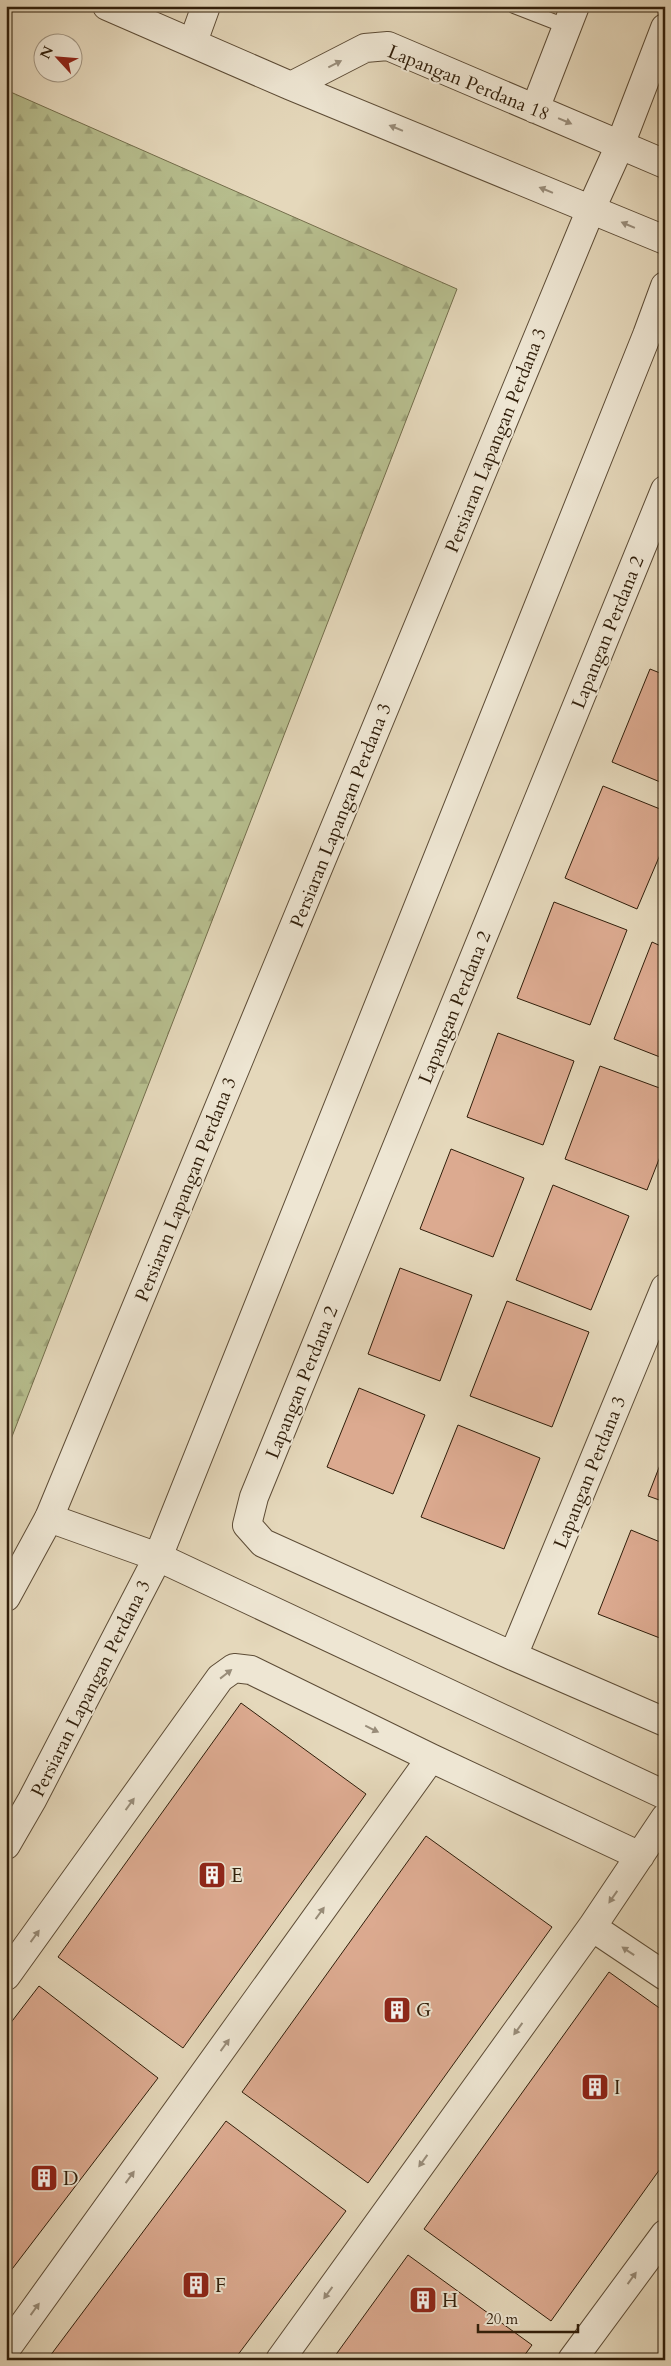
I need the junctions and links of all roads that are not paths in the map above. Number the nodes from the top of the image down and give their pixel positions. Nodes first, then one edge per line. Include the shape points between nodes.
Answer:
1 (107, 6) edge
2 (206, 6) edge
3 (514, 6) edge
4 (572, 17) edge
5 (665, 28) edge
6 (193, 42) junction
7 (657, 76) edge
8 (291, 86) junction
9 (536, 109) junction
10 (620, 145) junction
11 (665, 164) edge
12 (591, 209) junction
13 (665, 240) edge
14 (665, 286) edge
15 (665, 490) edge
16 (665, 1288) edge
17 (49, 1518) junction
18 (158, 1557) junction
19 (6, 1597) edge
20 (513, 1656) junction
21 (665, 1722) edge
22 (431, 1758) junction
23 (665, 1796) edge
24 (665, 1818) edge
25 (6, 1845) edge
26 (640, 1856) junction
27 (592, 1927) junction
28 (6, 1976) edge
29 (665, 1976) edge
30 (665, 2234) edge
31 (6, 2349) edge
32 (280, 2360) edge
33 (572, 2360) edge

1 - 6 street
2 - 6 street
3 - 4 lane
4 - 9 street
5 - 7 street, Persiaran Lapangan Perdana 3
6 - 8 street
7 - 10 street, Persiaran Lapangan Perdana 3
8 -> 9 street, Lapangan Perdana 18 via 365,48 388,46
12 -> 8 street
9 -> 10 street, Lapangan Perdana 18
10 - 11 street, Lapangan Perdana 18
10 - 12 street, Persiaran Lapangan Perdana 3
13 -> 12 street
12 - 17 street, Persiaran Lapangan Perdana 3
14 - 18 street, Persiaran Lapangan Perdana 3
15 - 20 street, Lapangan Perdana 2 via 254,1497 247,1524 264,1542
16 - 20 street, Lapangan Perdana 3
17 - 18 street
17 - 19 street, Persiaran Lapangan Perdana 3
18 - 23 street
18 - 25 street, Persiaran Lapangan Perdana 3
20 - 21 street
22 - 26 street
28 -> 22 street via 226,1672 243,1668 251,1670
31 -> 22 street
24 - 26 street
26 -> 27 street
29 -> 27 street
27 -> 32 street
33 -> 30 street

